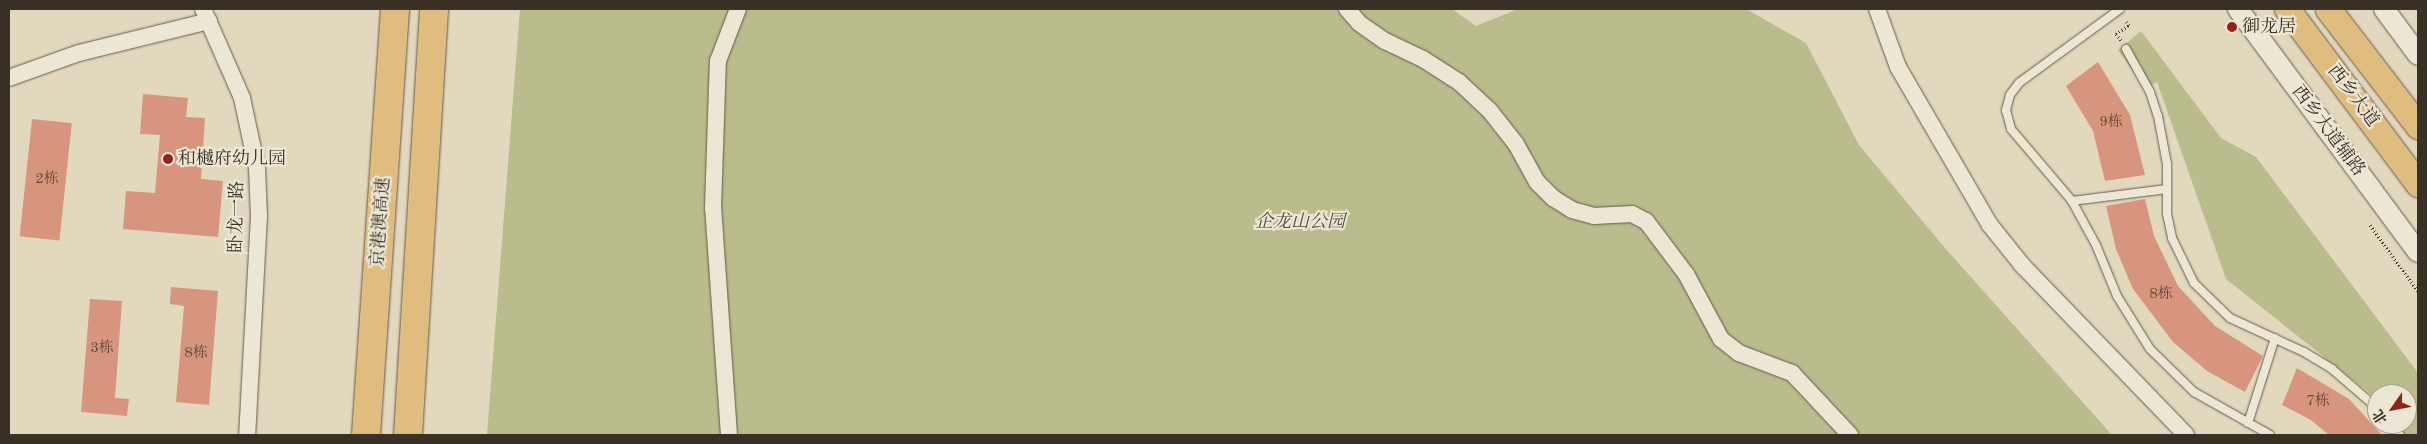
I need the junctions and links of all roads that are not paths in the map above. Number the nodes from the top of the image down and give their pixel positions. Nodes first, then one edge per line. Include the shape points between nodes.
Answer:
1 (395, 9) edge
2 (434, 9) edge
3 (738, 9) edge
4 (1347, 9) edge
5 (1877, 9) edge
6 (2120, 9) edge
7 (2238, 9) edge
8 (2287, 9) edge
9 (2328, 9) edge
10 (2384, 9) edge
11 (206, 15) edge
12 (2126, 49) road end
13 (2418, 54) edge
14 (9, 78) edge
15 (2417, 123) edge
16 (2418, 184) edge
17 (2167, 189) junction
18 (2072, 201) junction
19 (2418, 252) edge
20 (2275, 338) junction
21 (2367, 400) edge
22 (2248, 423) junction
23 (247, 435) edge
24 (366, 435) edge
25 (408, 435) edge
26 (730, 435) edge
27 (1850, 435) edge
28 (2186, 435) edge
29 (2270, 435) edge

1 - 24 highway, 京港澳高速
2 - 25 highway
3 - 26 street via 718,61 713,208
4 - 27 street via 1359,23 1385,42 1423,59 1459,82 1490,111 1516,144 1537,182 1553,198 1572,210 1594,216 1632,214 1646,221 1681,267 1721,339 1740,353 1792,372
5 - 28 street via 1898,67 1990,225 2022,265
6 - 18 lane via 2019,83 2010,95 2006,110 2017,137
7 - 19 street, 西乡大道辅路
8 - 16 main road, 西乡大道
9 - 15 main road, 西乡大道
10 - 13 street
11 - 14 street
11 - 23 street, 卧龙一路 via 242,98 257,168 259,216
12 - 17 lane via 2143,78 2158,116 2165,148
17 - 18 lane
17 - 20 lane via 2172,238 2194,283 2230,318
18 - 22 lane via 2096,245 2117,296 2150,349 2194,392
20 - 21 lane via 2332,370
20 - 22 lane
22 - 29 lane

